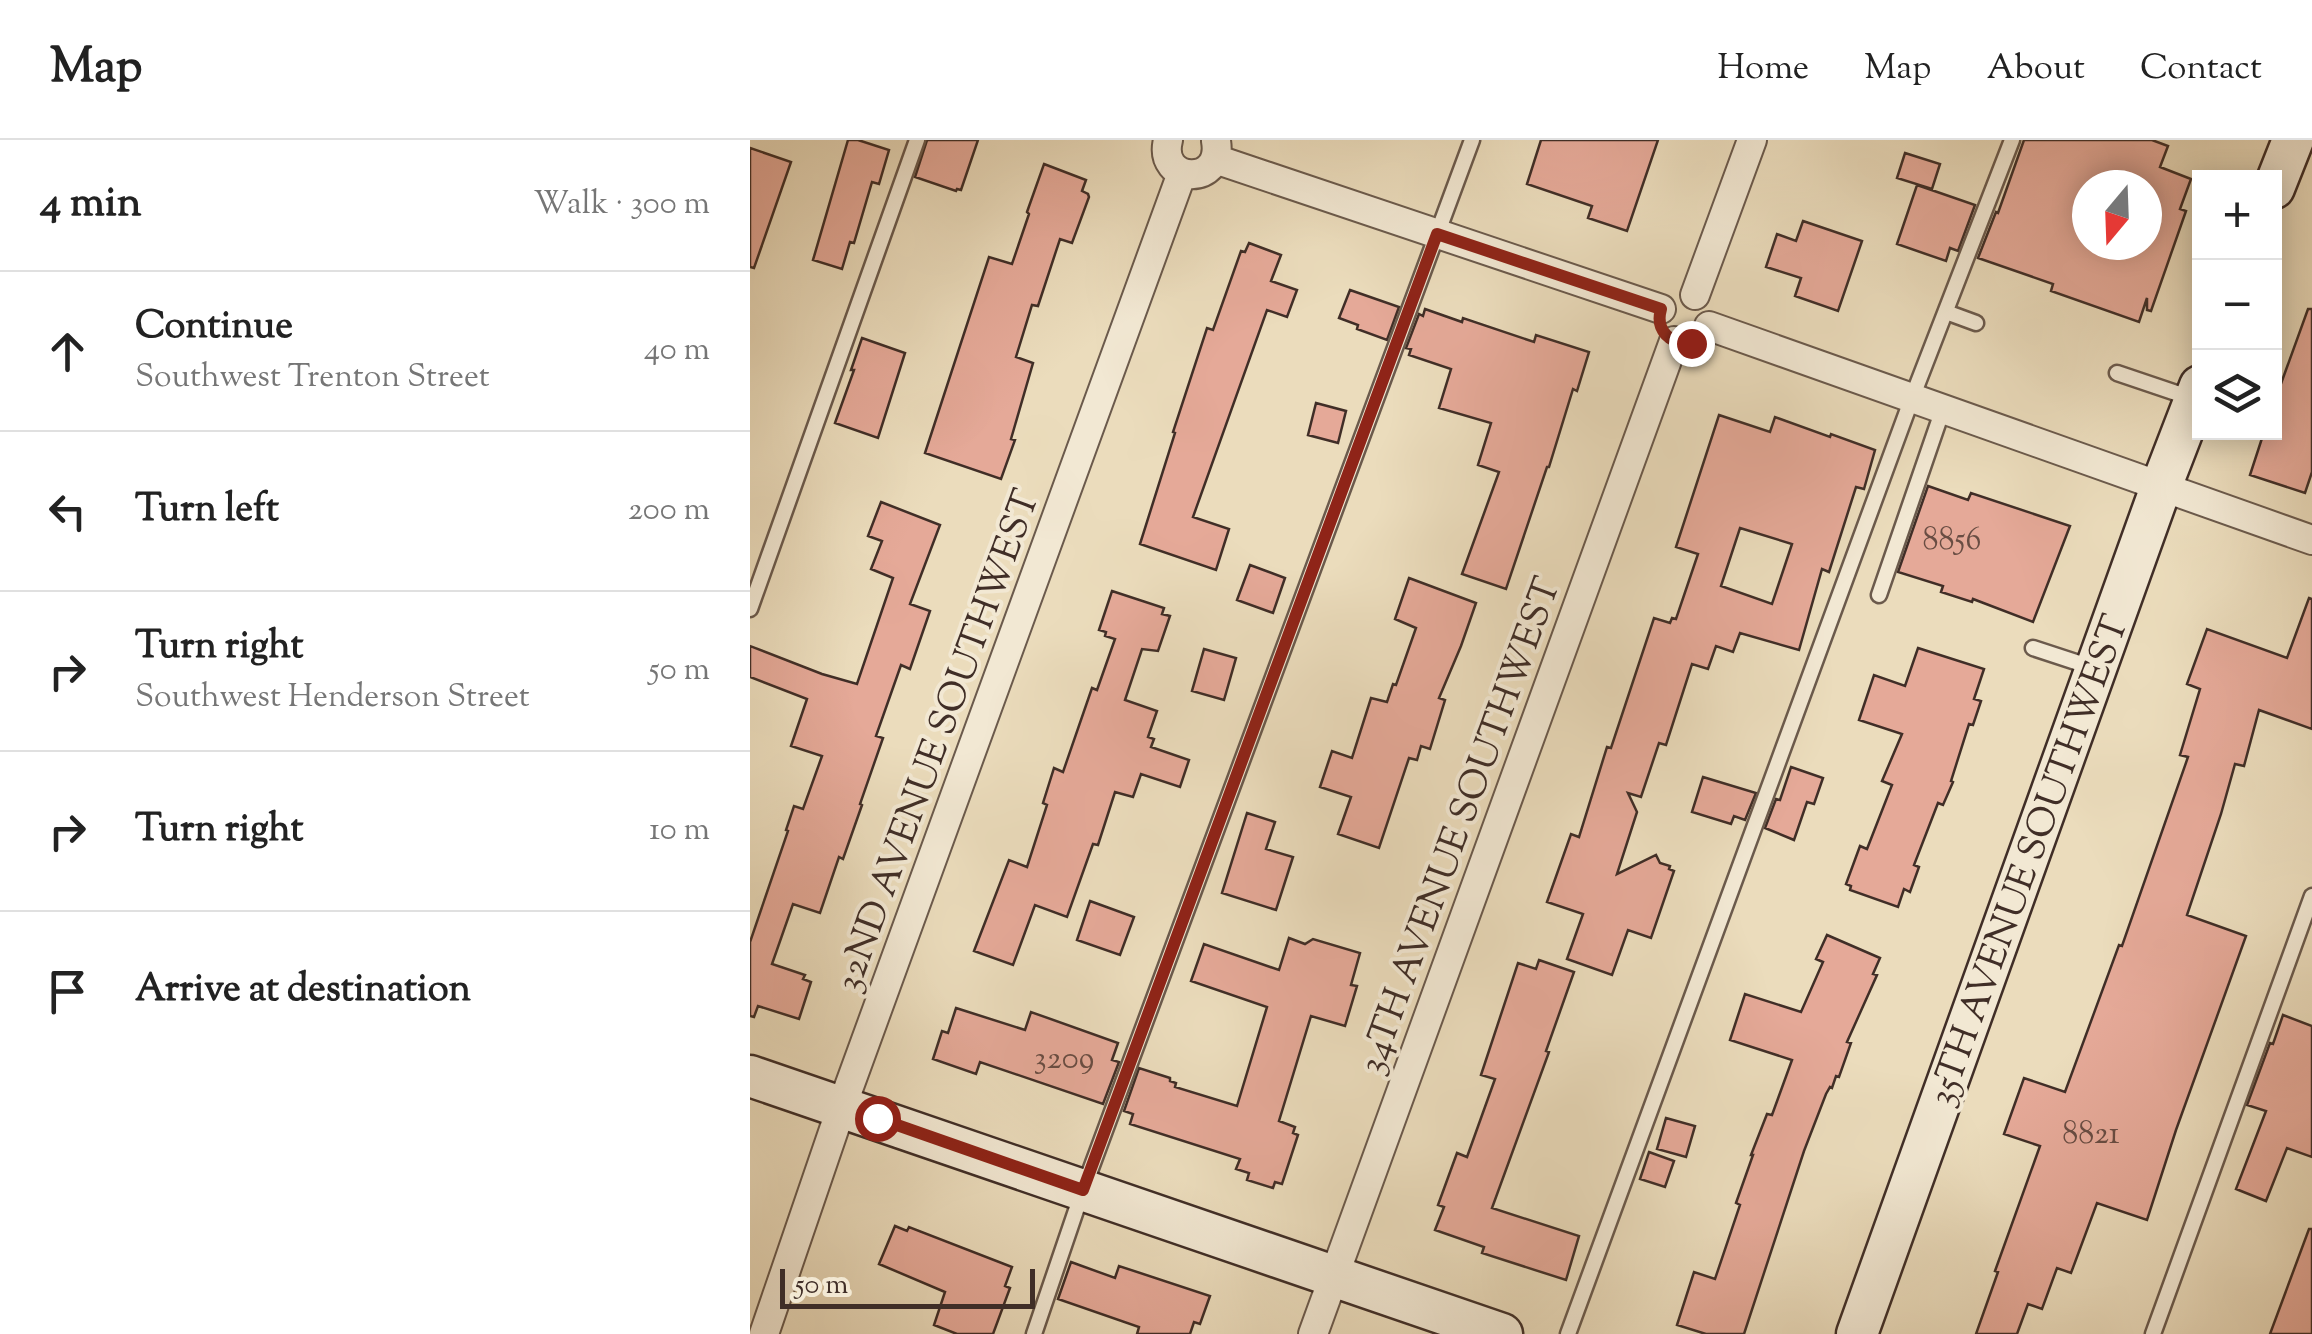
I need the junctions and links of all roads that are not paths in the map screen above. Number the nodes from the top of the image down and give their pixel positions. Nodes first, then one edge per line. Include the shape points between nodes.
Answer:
1 (917, 140) edge
2 (1472, 140) edge
3 (1752, 140) edge
4 (2012, 140) edge
5 (2293, 140) edge
6 (1165, 141) edge
7 (1215, 149) edge
8 (2281, 170) edge
9 (1182, 173) junction
10 (1437, 234) junction
11 (1695, 294) junction
12 (1661, 309) junction
13 (1946, 312) junction
14 (1976, 323) dead end
15 (1709, 326) junction
16 (1674, 341) junction
17 (2117, 372) dead end
18 (2192, 392) edge
19 (1912, 398) junction
20 (2192, 406) edge
21 (1943, 408) junction
22 (2161, 487) junction
23 (2312, 540) edge
24 (1879, 595) dead end
25 (750, 608) edge
26 (2033, 648) dead end
27 (2096, 669) junction
28 (2312, 896) edge
29 (750, 1076) edge
30 (842, 1106) junction
31 (1083, 1190) junction
32 (1332, 1278) junction
33 (764, 1334) edge
34 (1034, 1334) edge
35 (1312, 1334) edge
36 (1502, 1334) edge
37 (1568, 1334) edge
38 (1857, 1334) edge
39 (2153, 1334) edge

1 - 25 lane
2 - 10 lane
3 - 11 street
4 - 13 lane
5 - 8 main road
6 - 9 street via 1168,161
7 - 9 street via 1206,171
7 - 10 street
9 - 30 street, 32ND AVENUE SOUTHWEST
10 - 12 street
10 - 31 lane
11 - 12 street via 1674,294
11 - 15 street via 1709,310
12 - 16 street via 1662,330
13 - 14 lane
13 - 19 lane
15 - 16 street via 1698,340
15 - 19 street
16 - 32 street, 34TH AVENUE SOUTHWEST
17 - 18 lane
19 - 21 street
19 - 37 lane
20 - 22 main road, 35TH AVENUE SOUTHWEST
21 - 22 street
21 - 24 lane
22 - 23 street
22 - 27 main road, 35TH AVENUE SOUTHWEST
26 - 27 lane
27 - 38 main road, 35TH AVENUE SOUTHWEST
28 - 39 lane
29 - 30 main road
30 - 31 main road
30 - 33 street, 32ND AVENUE SOUTHWEST
31 - 32 main road
31 - 34 lane
32 - 35 street, 34TH AVENUE SOUTHWEST
32 - 36 main road

